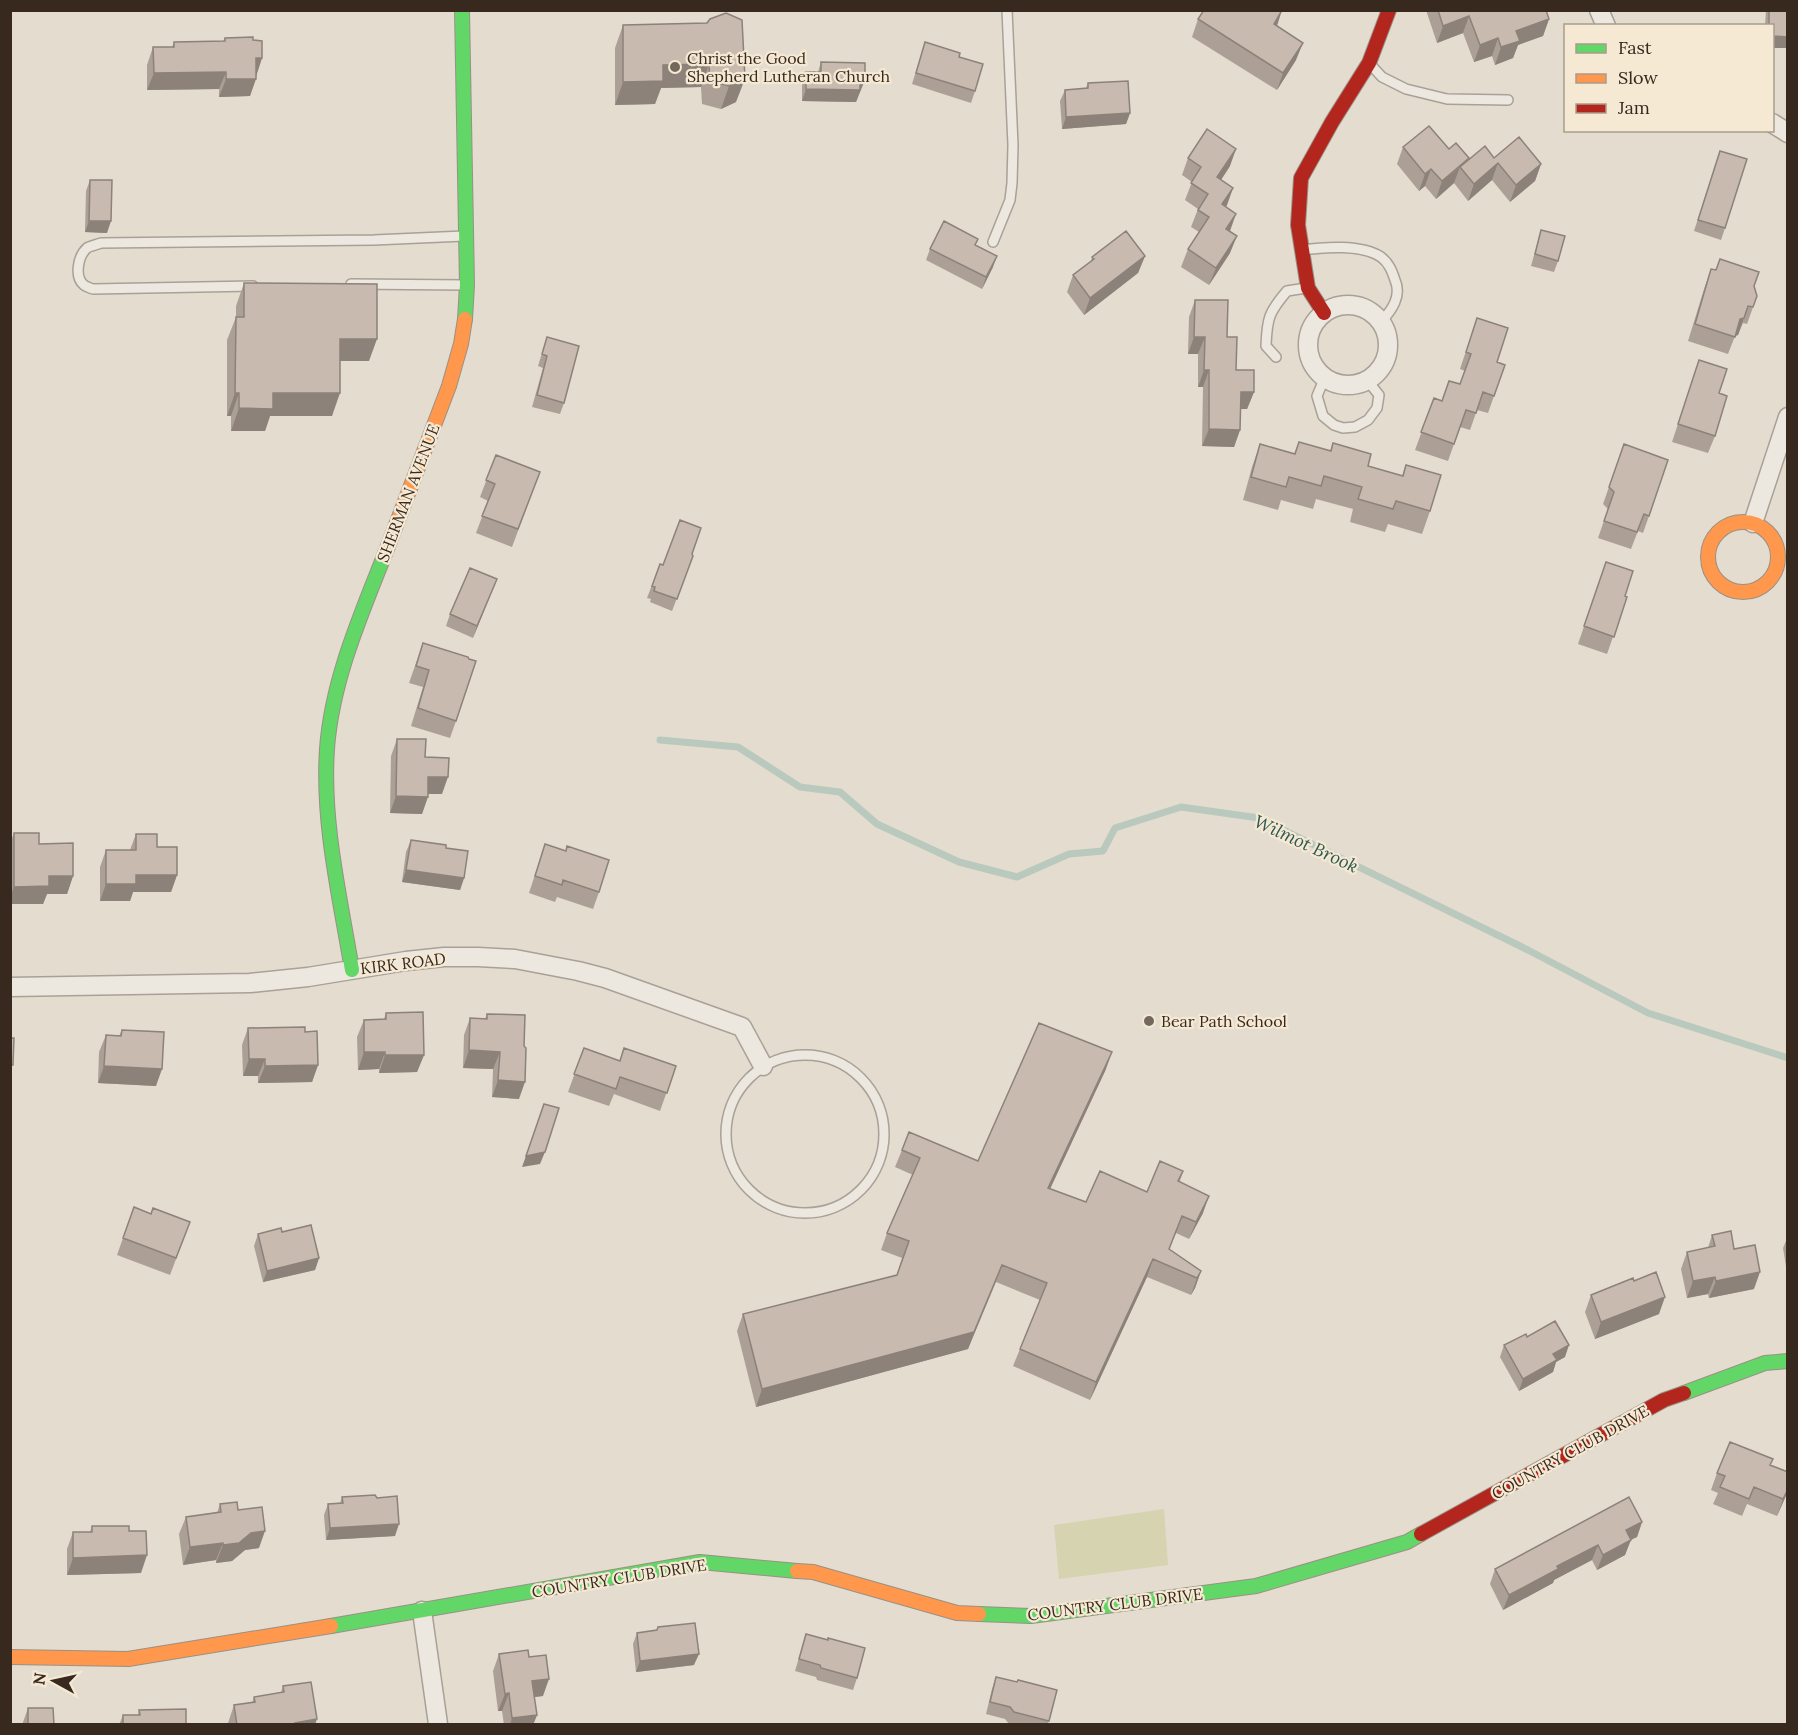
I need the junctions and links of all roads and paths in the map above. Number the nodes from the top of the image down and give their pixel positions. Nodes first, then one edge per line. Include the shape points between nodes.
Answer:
1 (462, 10) edge
2 (1008, 10) edge
3 (1389, 10) edge
4 (1599, 10) edge
5 (1605, 24) edge
6 (1369, 63) junction
7 (1508, 100) dead end
8 (1774, 124) edge
9 (1788, 133) edge
10 (466, 235) junction
11 (993, 242) dead end
12 (1302, 250) junction
13 (345, 284) edge
14 (467, 285) junction
15 (264, 286) edge
16 (1308, 288) junction
17 (1324, 313) junction
18 (1381, 322) junction
19 (1276, 357) dead end
20 (1325, 377) junction
21 (1367, 380) junction
22 (1788, 417) edge
23 (1753, 523) junction
24 (352, 970) junction
25 (10, 987) edge
26 (763, 1066) junction
27 (1788, 1361) edge
28 (422, 1611) junction
29 (10, 1657) edge
30 (438, 1725) edge

1 - 10 street, SHERMAN AVENUE
2 - 11 lane via 1012,183 1010,200
3 - 6 street
4 - 5 street
6 - 7 lane via 1382,77 1406,89 1448,99
6 - 12 street via 1301,178 1298,225
8 - 9 street
10 - 14 street, SHERMAN AVENUE
10 - 15 lane via 101,243 88,247 78,268 84,286 93,289
12 - 16 street
12 - 18 lane via 1365,251 1389,265 1398,286 1392,311
13 - 14 lane
14 - 24 street, SHERMAN AVENUE via 456,365 360,617 330,720 327,804
16 - 17 street
16 - 19 lane via 1287,291 1272,309 1266,346
17 - 18 street via 1335,307 1361,307
17 - 20 street via 1313,328 1308,345 1316,368
18 - 21 street via 1388,340 1385,360
20 - 21 street via 1346,385
20 - 21 lane via 1317,396 1323,416 1342,428 1368,420 1377,408 1378,395
22 - 23 street
23 - 23 street via 1740,521 1728,525 1715,535 1709,547 1708,564 1713,576 1733,591 1762,587 1776,571 1775,542 1768,531
24 - 25 street, KIRK ROAD via 250,983
24 - 26 street, KIRK ROAD via 434,958 478,957 515,959 578,971 742,1027
26 - 26 lane via 743,1084 729,1109 725,1136 731,1163 745,1187 767,1204 793,1213 821,1212 846,1203 865,1186 879,1165 883,1116 873,1092 857,1073 836,1060 811,1054 787,1056
27 - 28 street, COUNTRY CLUB DRIVE via 1765,1363 1664,1400 1407,1542 1256,1586 1030,1616 968,1614 813,1572 700,1562
28 - 29 street, COUNTRY CLUB DRIVE via 128,1659
28 - 30 street

